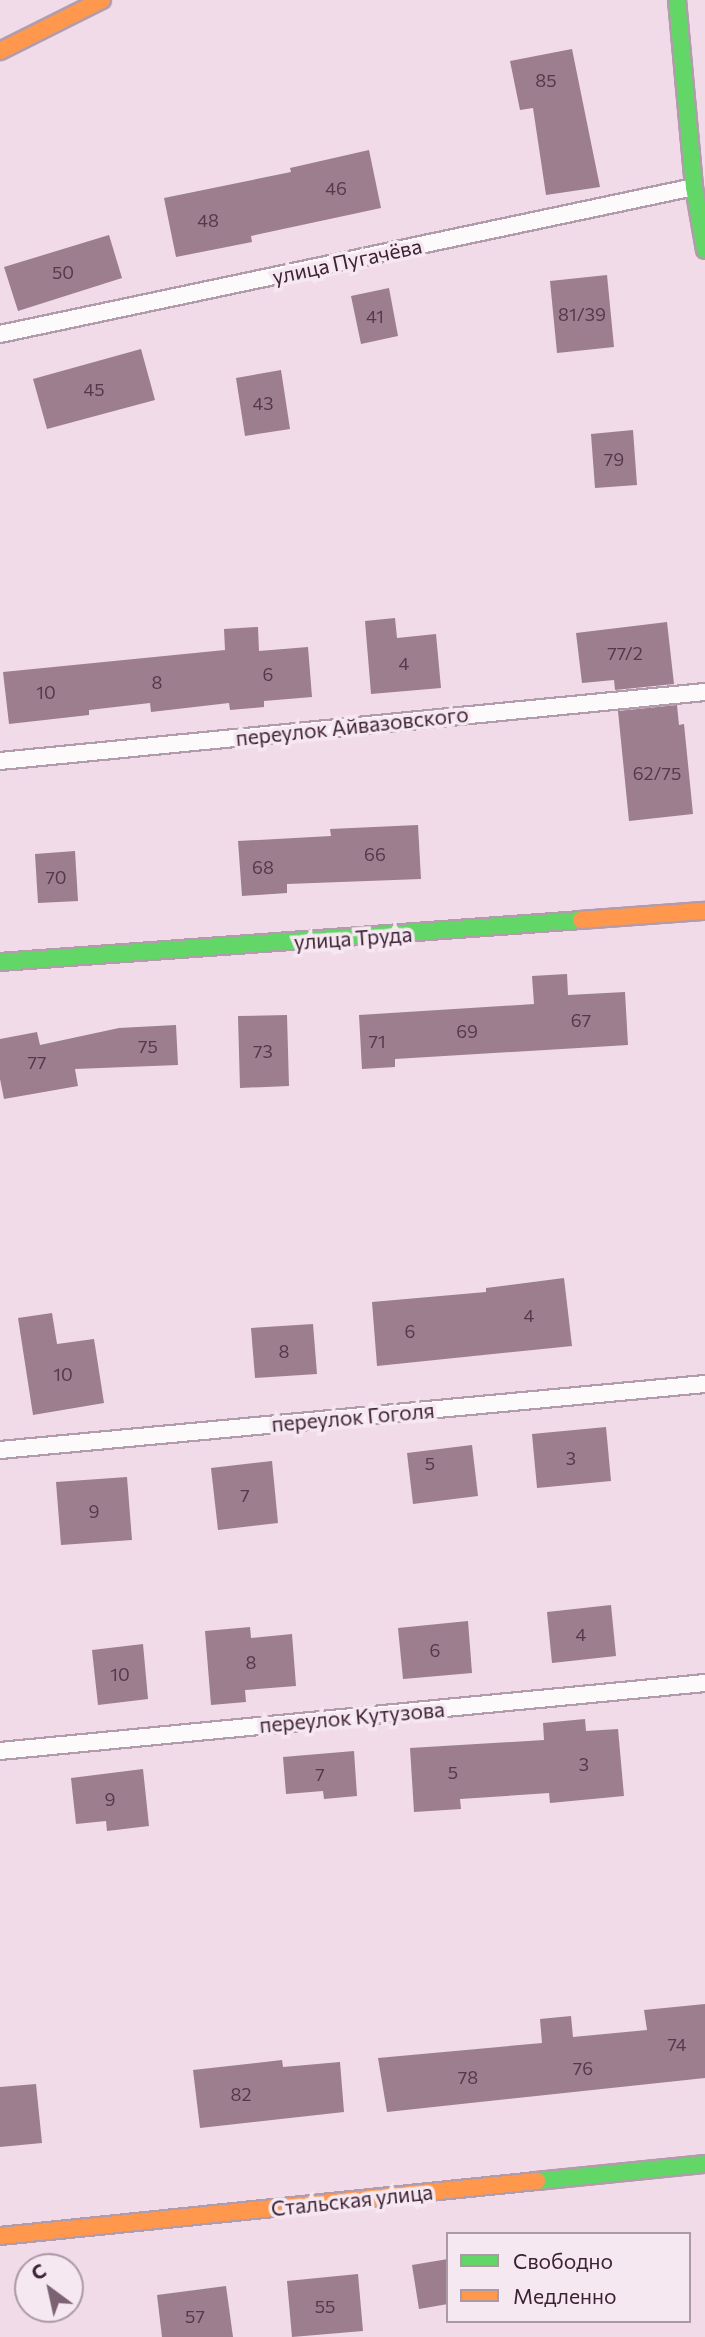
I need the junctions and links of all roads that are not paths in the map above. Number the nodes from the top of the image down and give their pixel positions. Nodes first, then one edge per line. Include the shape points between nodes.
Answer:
1 (102, 0) edge
2 (677, 0) edge
3 (0, 51) edge
4 (694, 187) junction
5 (705, 250) edge
6 (0, 334) edge
7 (705, 692) edge
8 (0, 761) edge
9 (705, 911) edge
10 (0, 962) edge
11 (705, 1384) edge
12 (0, 1450) edge
13 (705, 1683) edge
14 (0, 1751) edge
15 (705, 2164) edge
16 (0, 2236) edge

1 - 3 street
2 - 4 street
4 - 5 street
4 - 6 lane, улица Пугачёва
7 - 8 lane, переулок Айвазовского
9 - 10 street, улица Труда
11 - 12 lane, переулок Гоголя
13 - 14 lane, переулок Кутузова
15 - 16 street, Стальская улица

